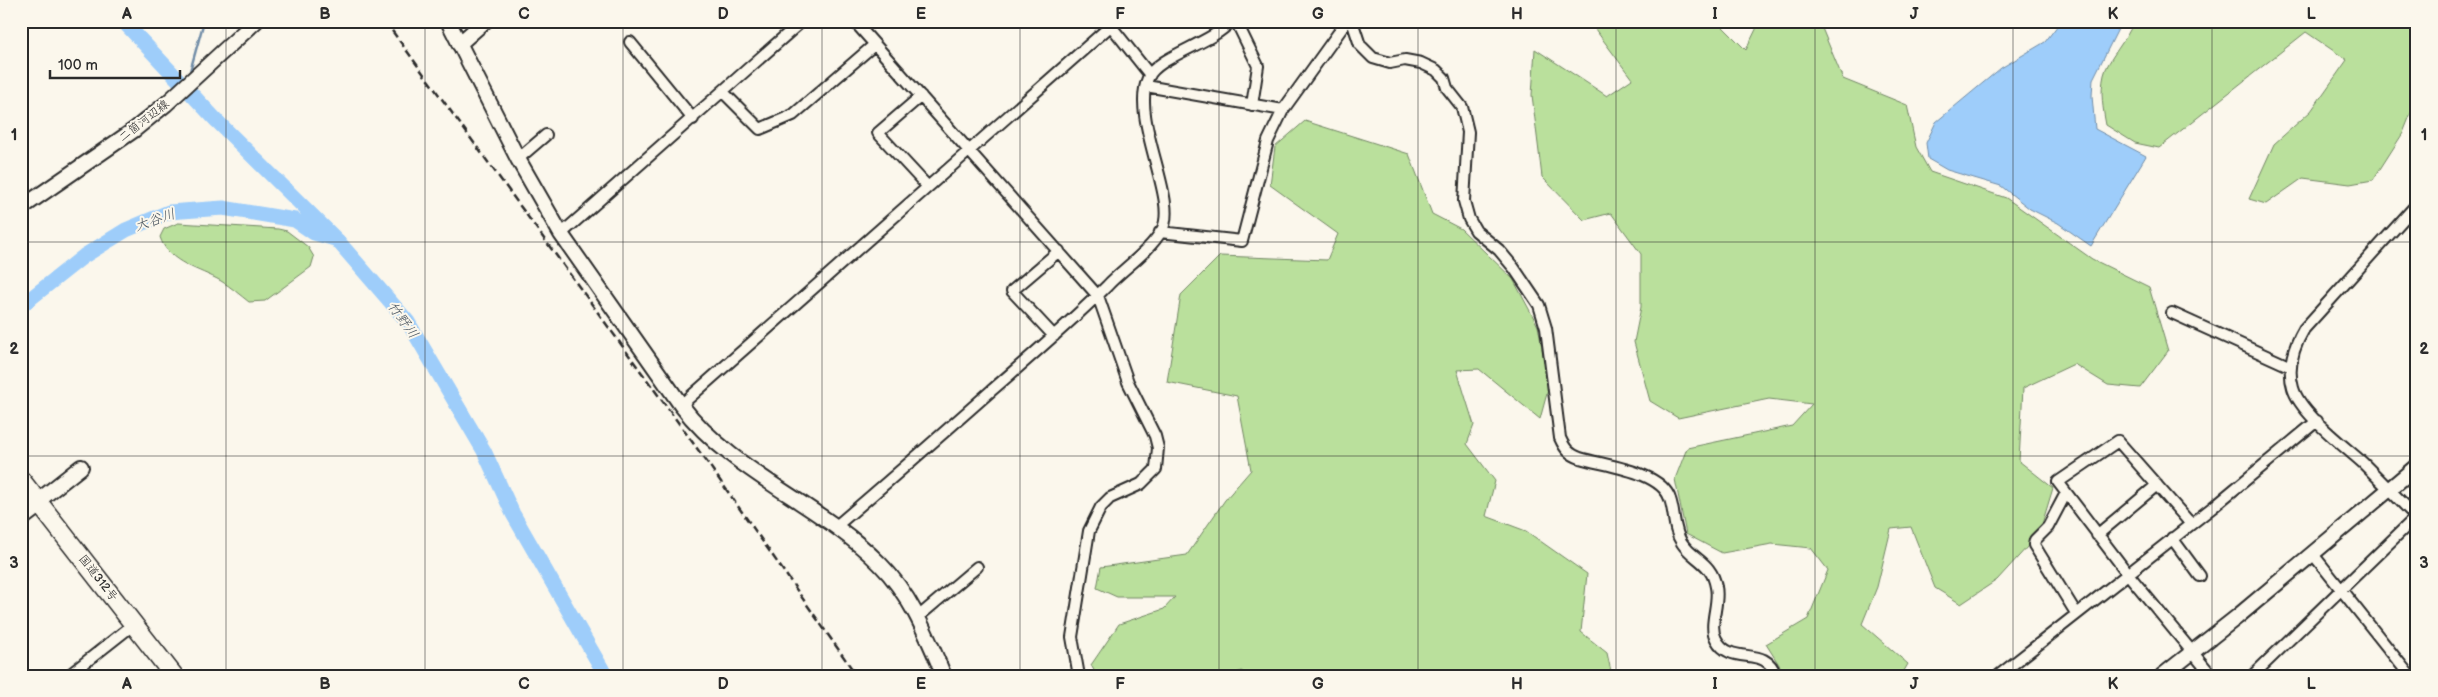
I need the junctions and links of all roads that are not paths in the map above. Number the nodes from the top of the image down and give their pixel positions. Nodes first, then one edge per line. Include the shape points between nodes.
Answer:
1 (256, 21) edge
2 (448, 21) edge
3 (485, 21) edge
4 (802, 21) edge
5 (854, 21) edge
6 (1231, 21) edge
7 (1236, 21) edge
8 (1347, 21) edge
9 (1352, 21) edge
10 (1114, 24) edge
11 (630, 42) dead end
12 (459, 44) junction
13 (874, 45) junction
14 (1150, 75) junction
15 (1146, 86) junction
16 (723, 92) junction
17 (921, 96) junction
18 (1252, 105) junction
19 (1284, 110) junction
20 (693, 119) junction
21 (546, 134) dead end
22 (970, 152) junction
23 (518, 159) junction
24 (928, 187) junction
25 (2417, 204) edge
26 (21, 208) edge
27 (1160, 232) junction
28 (561, 234) junction
29 (1060, 251) junction
30 (1098, 296) junction
31 (2172, 312) dead end
32 (1054, 336) junction
33 (2291, 367) junction
34 (681, 405) junction
35 (2317, 421) junction
36 (2417, 466) edge
37 (81, 467) dead end
38 (21, 480) edge
39 (2157, 485) junction
40 (2389, 489) junction
41 (2066, 493) junction
42 (40, 503) junction
43 (2416, 517) edge
44 (21, 522) edge
45 (2191, 524) junction
46 (835, 527) junction
47 (2098, 535) junction
48 (2172, 538) junction
49 (2312, 553) junction
50 (977, 567) dead end
51 (2128, 574) junction
52 (2200, 576) dead end
53 (2341, 588) junction
54 (2076, 613) junction
55 (918, 617) junction
56 (134, 624) junction
57 (2192, 651) junction
58 (68, 676) edge
59 (174, 676) edge
60 (944, 676) edge
61 (1079, 676) edge
62 (1776, 676) edge
63 (1998, 676) edge
64 (2162, 676) edge
65 (2212, 676) edge
66 (2252, 676) edge
67 (2410, 676) edge

1 - 26 street, 二箇河辺線 via 134,130
2 - 12 street
3 - 12 street
4 - 16 street
5 - 13 street
6 - 14 street via 1218,34 1158,66
7 - 18 street via 1258,66
8 - 19 street
9 - 62 street via 1360,44 1373,58 1390,63 1405,60 1421,63 1436,70 1462,107 1468,132 1464,201 1469,218 1476,231 1514,268 1539,305 1564,448 1580,458 1644,475 1663,486 1671,501 1679,539 1703,561 1714,578 1718,600 1715,638 1728,652 1768,661
10 - 14 street
10 - 22 street
11 - 20 street
12 - 23 street
13 - 16 street via 793,115 760,129
13 - 17 street
14 - 15 street
15 - 18 street
15 - 27 street via 1148,134 1165,201
16 - 20 street
17 - 22 street
17 - 24 street via 878,132
18 - 19 street
19 - 27 street via 1268,141 1242,241
20 - 28 street
21 - 23 street
22 - 24 street
22 - 29 street
23 - 28 street
24 - 34 street
25 - 33 street via 2304,329
27 - 30 street
28 - 34 street
29 - 30 street
29 - 32 street via 1012,291
30 - 32 street
30 - 61 street via 1128,382 1154,436 1158,459 1156,469 1141,484 1110,498 1101,507 1089,532 1072,637
31 - 33 street
32 - 46 street
33 - 35 street via 2293,388 2302,406
34 - 46 street via 717,446
35 - 40 street
35 - 45 street
36 - 40 street
37 - 42 street
38 - 42 highway, 国道312号
39 - 41 street via 2118,441 2058,482
39 - 45 street
39 - 47 street
40 - 43 street
40 - 49 street
41 - 47 street
41 - 54 street via 2048,528 2034,545
42 - 44 street
42 - 56 highway, 国道312号
43 - 53 street
45 - 48 street
46 - 55 street via 886,570
47 - 51 street
48 - 51 street
48 - 52 street
49 - 53 street
49 - 57 street
50 - 55 street
51 - 54 street
51 - 57 street
53 - 66 street
53 - 67 street
54 - 63 street
55 - 60 street
56 - 58 street
56 - 59 highway, 国道312号
57 - 64 street
57 - 65 street

